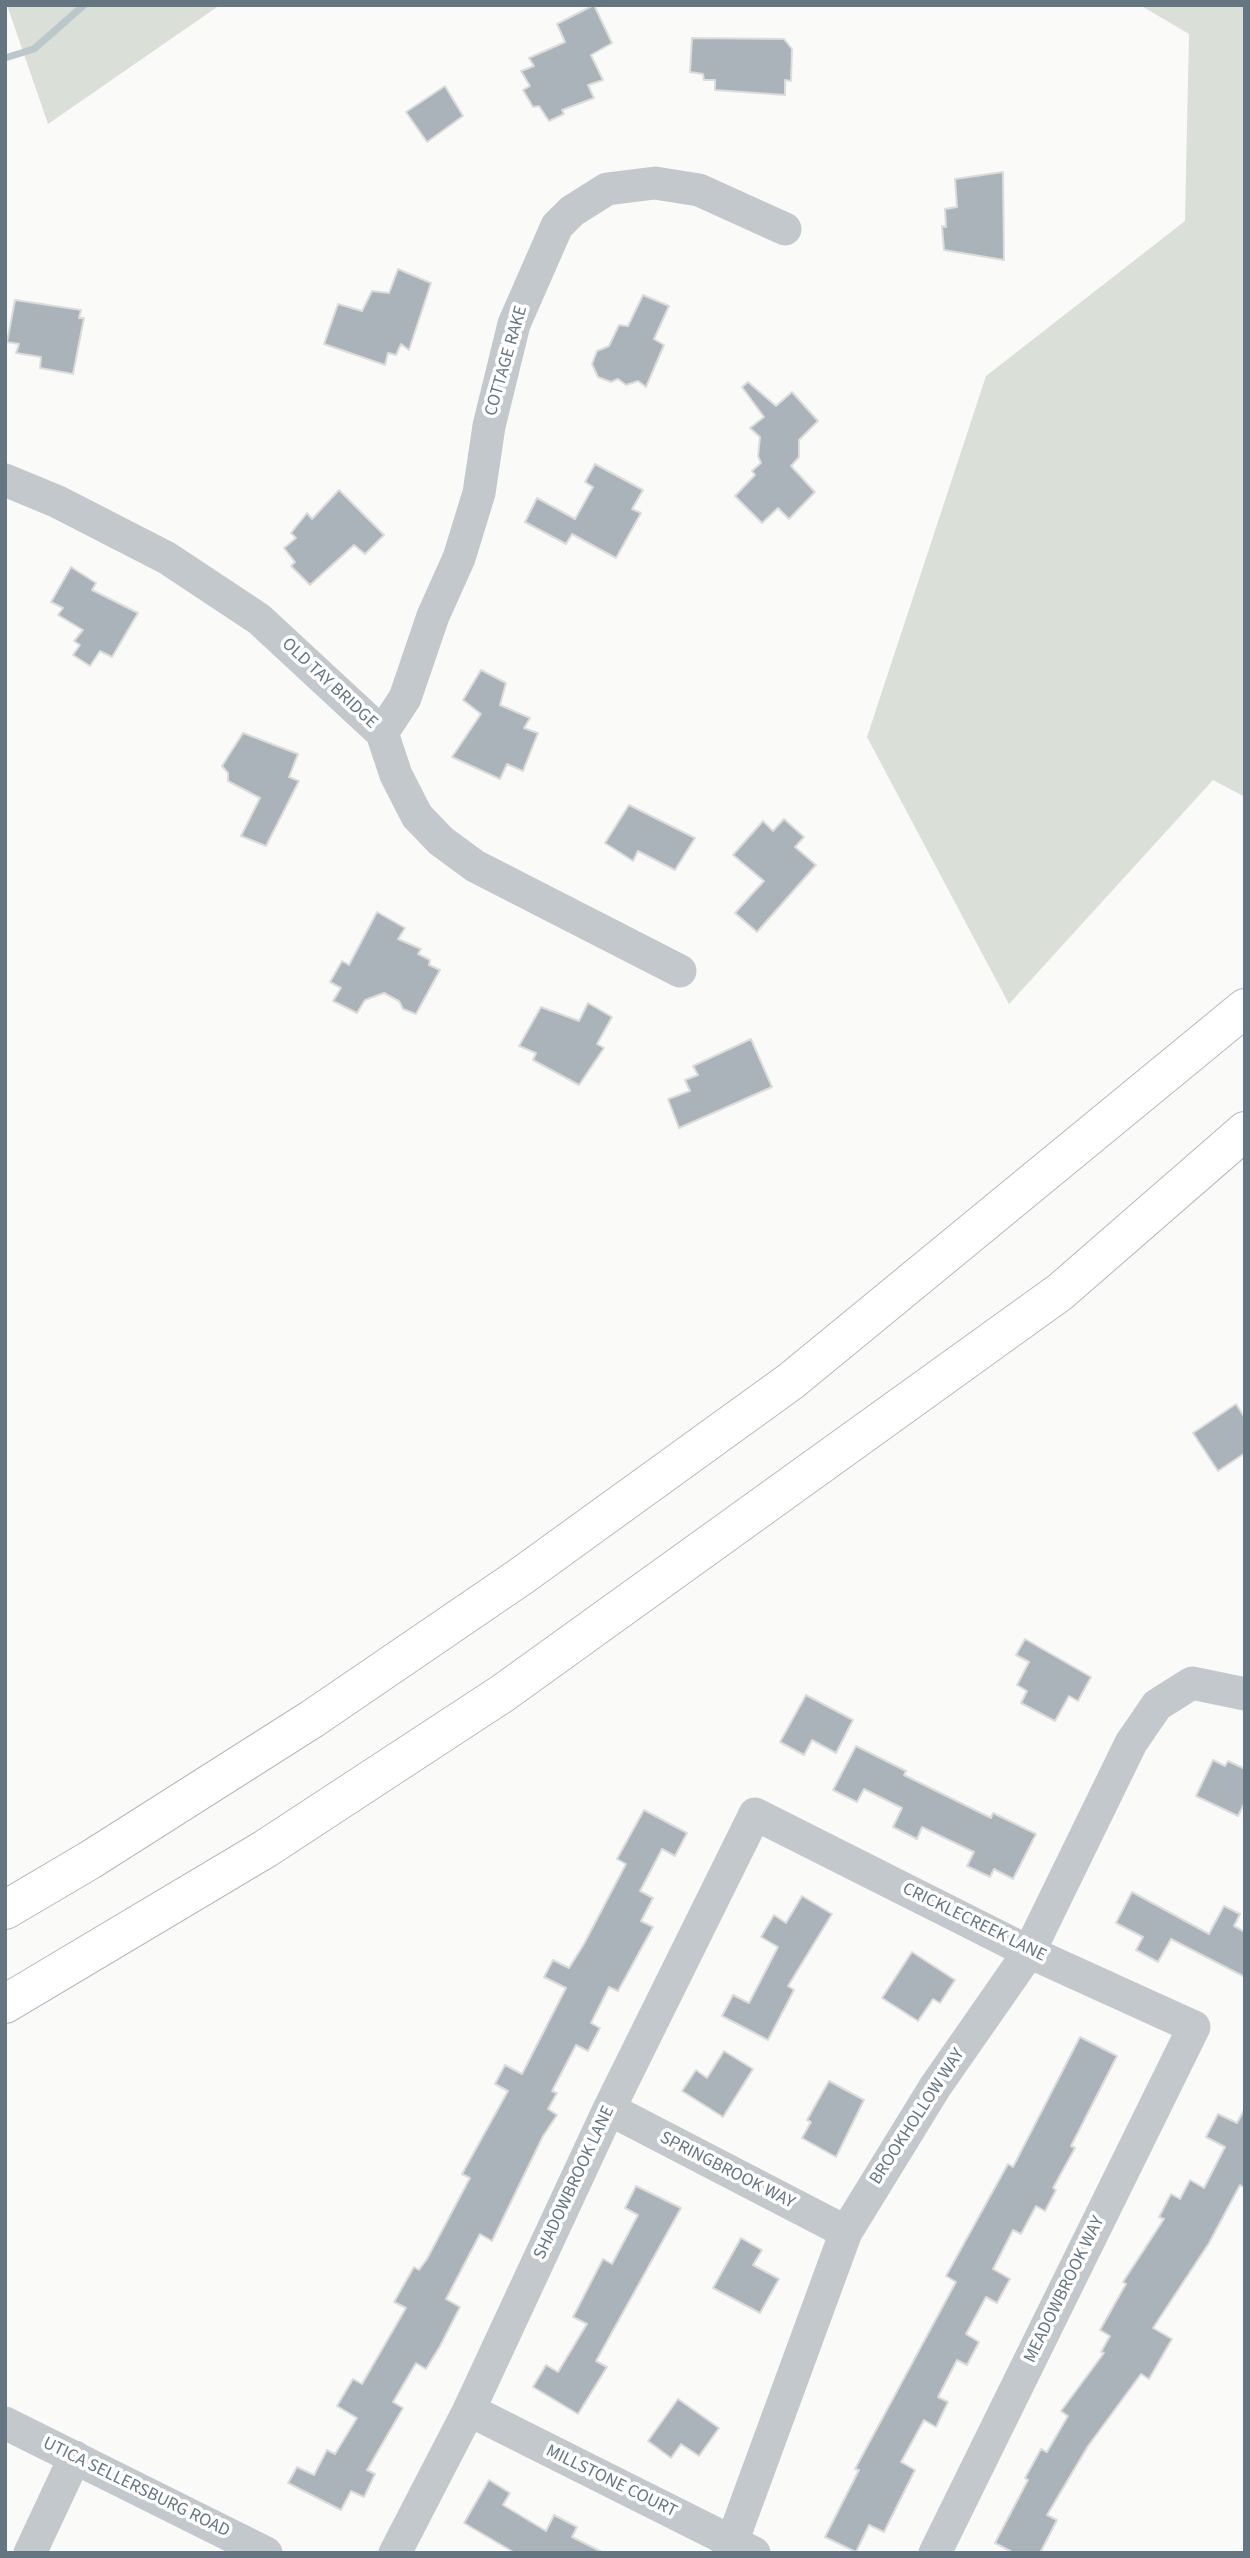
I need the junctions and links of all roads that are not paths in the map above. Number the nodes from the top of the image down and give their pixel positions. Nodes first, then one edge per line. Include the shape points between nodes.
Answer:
1 (785, 229) dead end
2 (5, 480) edge
3 (382, 733) junction
4 (680, 971) dead end
5 (1245, 1008) edge
6 (1245, 1131) edge
7 (1245, 1694) edge
8 (755, 1814) joint
9 (5, 1910) edge
10 (1029, 1952) junction
11 (5, 2004) edge
12 (1194, 2027) joint
13 (609, 2109) junction
14 (846, 2232) junction
15 (468, 2410) junction
16 (5, 2423) edge
17 (75, 2457) junction
18 (739, 2549) edge
19 (30, 2553) edge
20 (266, 2553) edge
21 (395, 2553) edge
22 (935, 2553) edge

1 - 3 street, COTTAGE RAKE via 699,190 654,183 607,189 557,226 514,324 489,426 479,493 459,558 405,698
2 - 3 street, OLD TAY BRIDGE via 167,558 229,598 259,619
3 - 4 street, OLD TAY BRIDGE via 416,816 442,841 475,866
5 - 9 highway via 791,1381 520,1577 312,1718
6 - 11 highway via 1060,1292 503,1693 265,1849
7 - 10 street, BROOKHOLLOW WAY via 1192,1683 1157,1705 1131,1743
8 - 10 street, CRICKLECREEK LANE
8 - 13 street, SHADOWBROOK LANE
10 - 12 street, CRICKLECREEK LANE
10 - 14 street, BROOKHOLLOW WAY via 935,2087
12 - 22 street, MEADOWBROOK WAY
13 - 14 street, SPRINGBROOK WAY
13 - 15 street, SHADOWBROOK LANE
14 - 18 street, BROOKHOLLOW WAY
15 - 18 street, MILLSTONE COURT
15 - 21 street, SHADOWBROOK LANE
16 - 17 street, UTICA SELLERSBURG ROAD
17 - 19 street
17 - 20 street, UTICA SELLERSBURG ROAD

